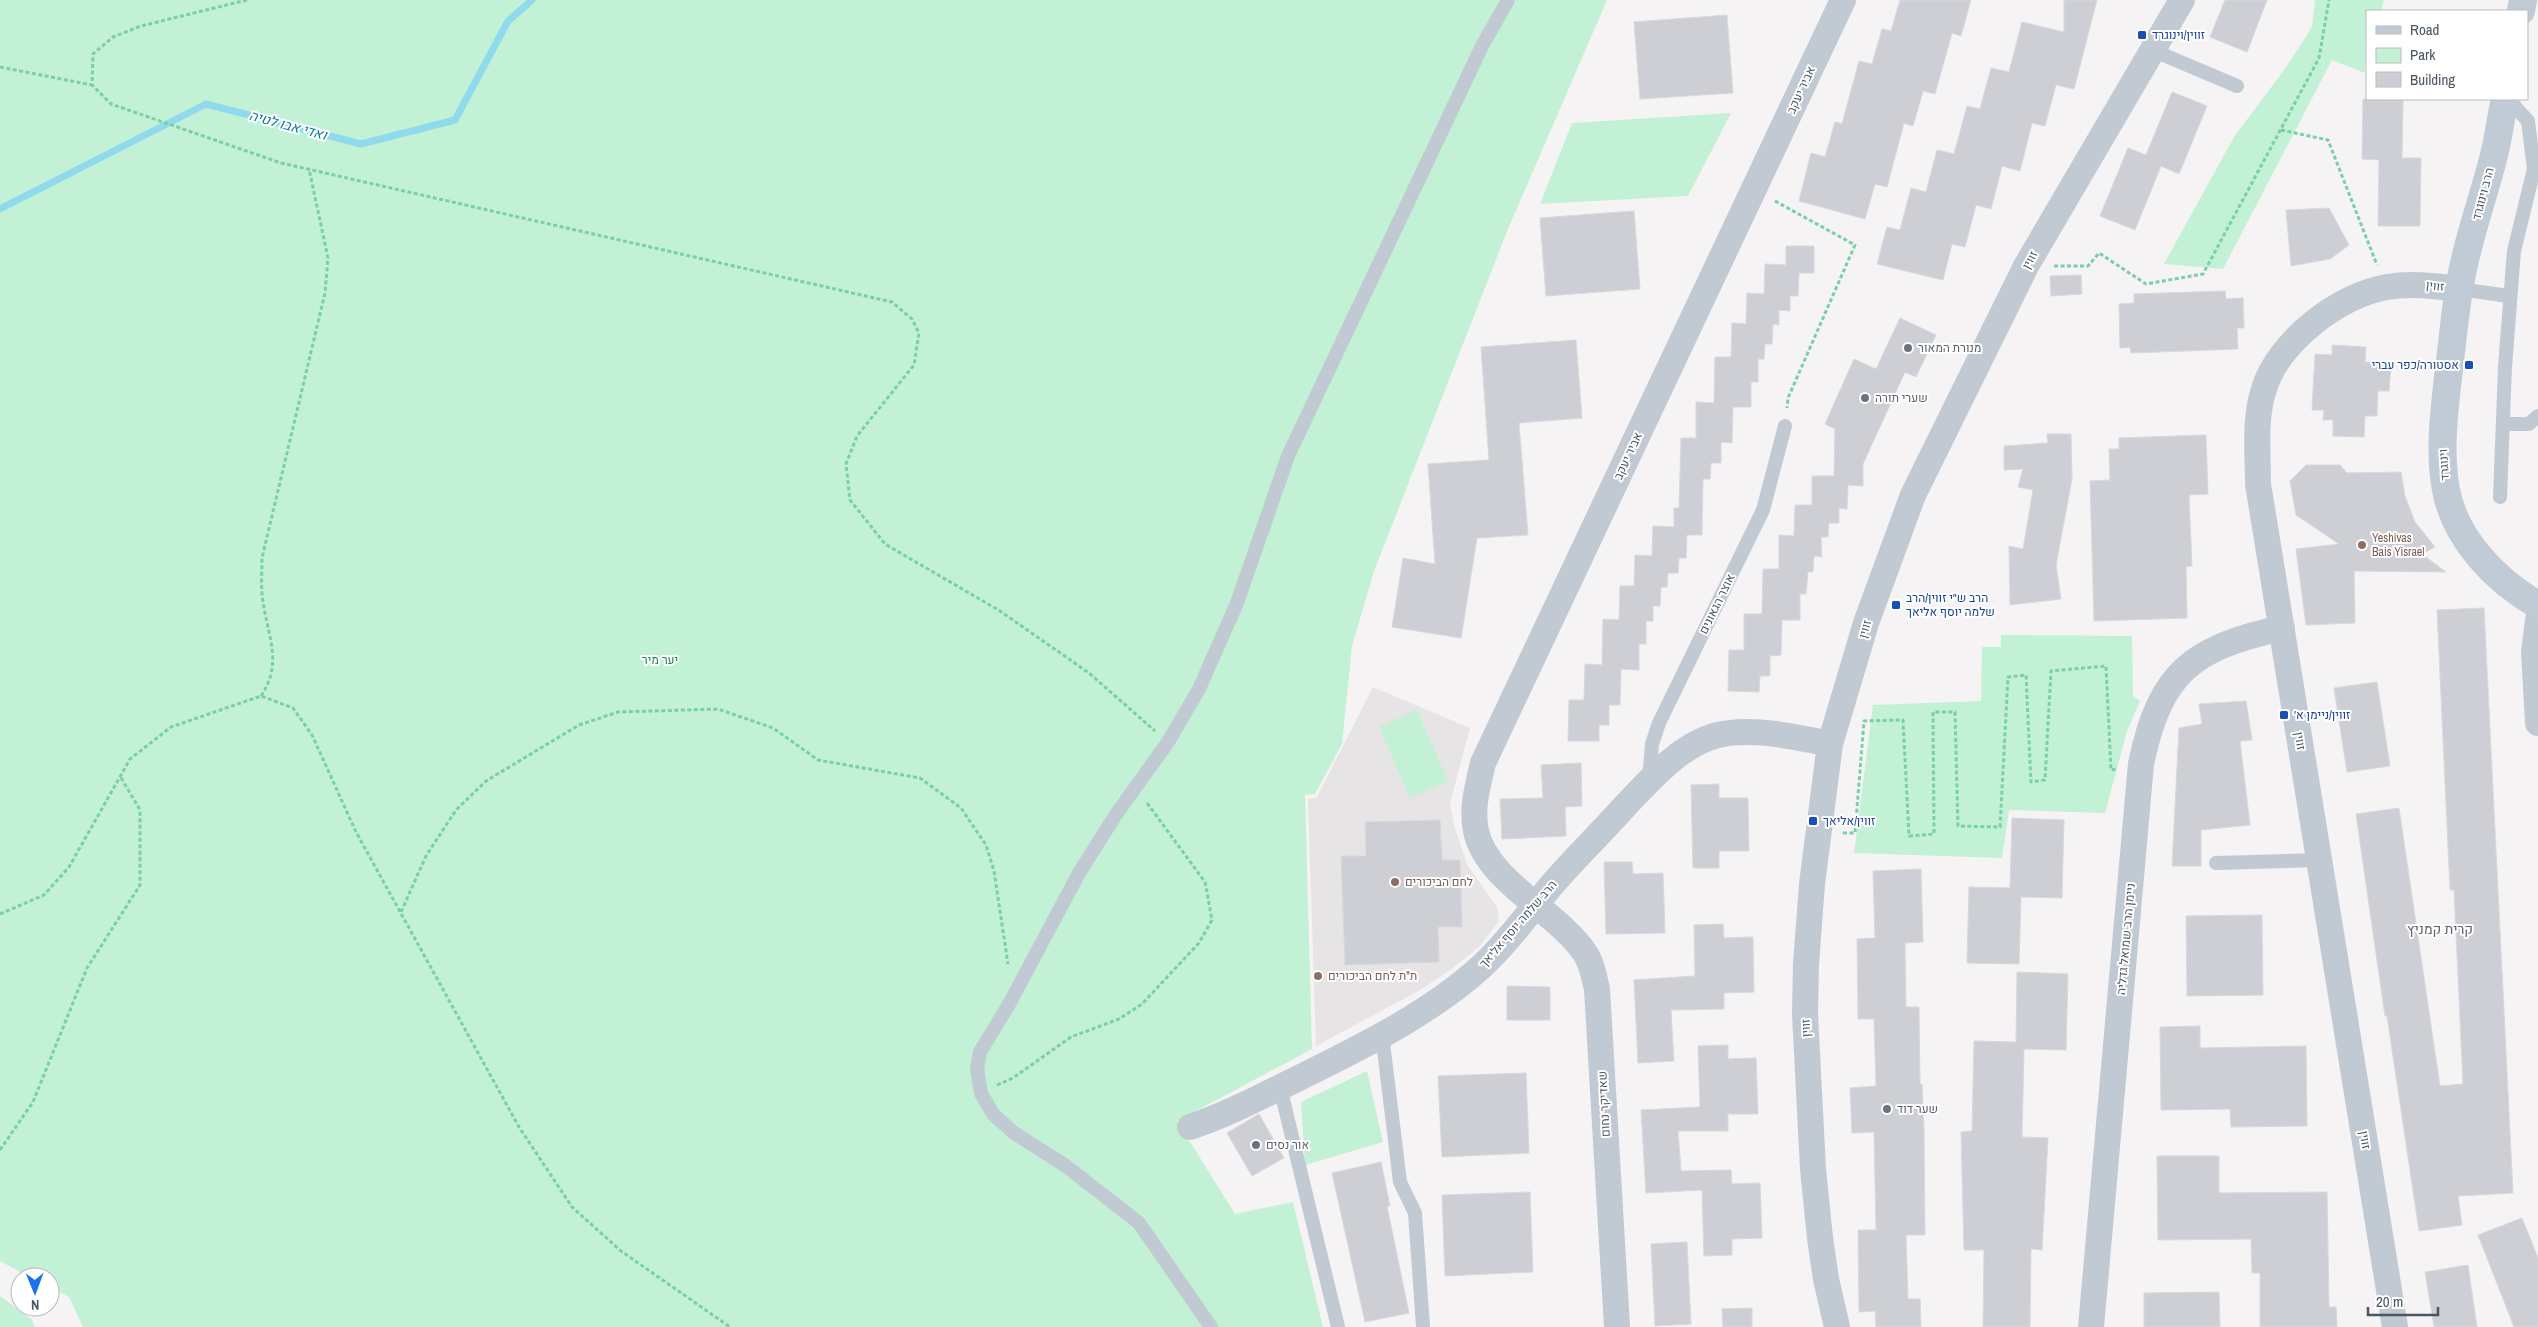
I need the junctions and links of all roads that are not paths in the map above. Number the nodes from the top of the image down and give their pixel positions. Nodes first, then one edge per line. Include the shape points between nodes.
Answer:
1 (1508, 0) edge
2 (1843, 0) edge
3 (2182, 0) edge
4 (2152, 50) junction
5 (2237, 86) dead end
6 (2506, 100) edge
7 (2507, 100) edge
8 (2533, 121) edge
9 (2459, 289) junction
10 (2509, 296) junction
11 (2538, 416) edge
12 (2503, 424) junction
13 (1785, 426) road end
14 (2500, 497) dead end
15 (2538, 605) edge
16 (2538, 620) edge
17 (2282, 628) junction
18 (2538, 723) edge
19 (1830, 744) junction
20 (1649, 781) junction
21 (2319, 860) junction
22 (2216, 863) dead end
23 (1535, 905) junction
24 (1382, 1034) junction
25 (1280, 1087) junction
26 (1190, 1127) dead end
27 (1424, 1326) dead end
28 (1211, 1327) edge
29 (1338, 1327) edge
30 (1617, 1327) edge
31 (1837, 1327) edge
32 (2091, 1327) edge
33 (2395, 1327) edge

1 - 28 lane via 1482,46 1288,456 1237,603 1199,689 1168,742 1079,874 980,1052 976,1069 981,1093 993,1114 1014,1133 1066,1166 1139,1223
2 - 23 street, אביר יעקב via 1484,763 1474,813 1476,832 1489,857
3 - 4 street, זווין
4 - 5 lane
4 - 19 street, זווין via 2026,266 1913,495 1866,623
6 - 9 street, הרב וינוגרד
7 - 8 lane
8 - 10 lane via 2534,168 2514,251
9 - 10 lane
9 - 15 street, וינוגרד via 2442,429 2446,491 2470,544 2498,578
9 - 17 street, זווין via 2416,284 2385,287 2353,298 2320,317 2290,344 2274,367 2264,389 2258,416 2258,484
10 - 12 lane
11 - 12 lane via 2529,424
12 - 14 lane
13 - 20 lane, אוצר הגאונים via 1763,510 1659,722 1652,744
16 - 18 street via 2534,652
17 - 21 street, זווין
17 - 32 street, ניימן הרב שמואל גדליה via 2241,637 2216,647 2174,680 2158,703 2148,730 2141,764
19 - 20 street, הרב שלמה יוסף אליאך via 1766,733 1716,736 1700,741
19 - 31 street, זווין via 1818,832 1806,964 1805,1014 1820,1238
20 - 23 street, הרב שלמה יוסף אליאך
21 - 22 lane
21 - 33 street, זווין
23 - 24 street, הרב שלמה יוסף אליאך via 1503,944 1468,978 1434,1005
23 - 30 street, שאדיקר נחום via 1571,936 1586,954 1597,989
24 - 25 street, הרב שלמה יוסף אליאך
24 - 27 lane via 1400,1182 1414,1214
25 - 26 street, הרב שלמה יוסף אליאך
25 - 29 lane

